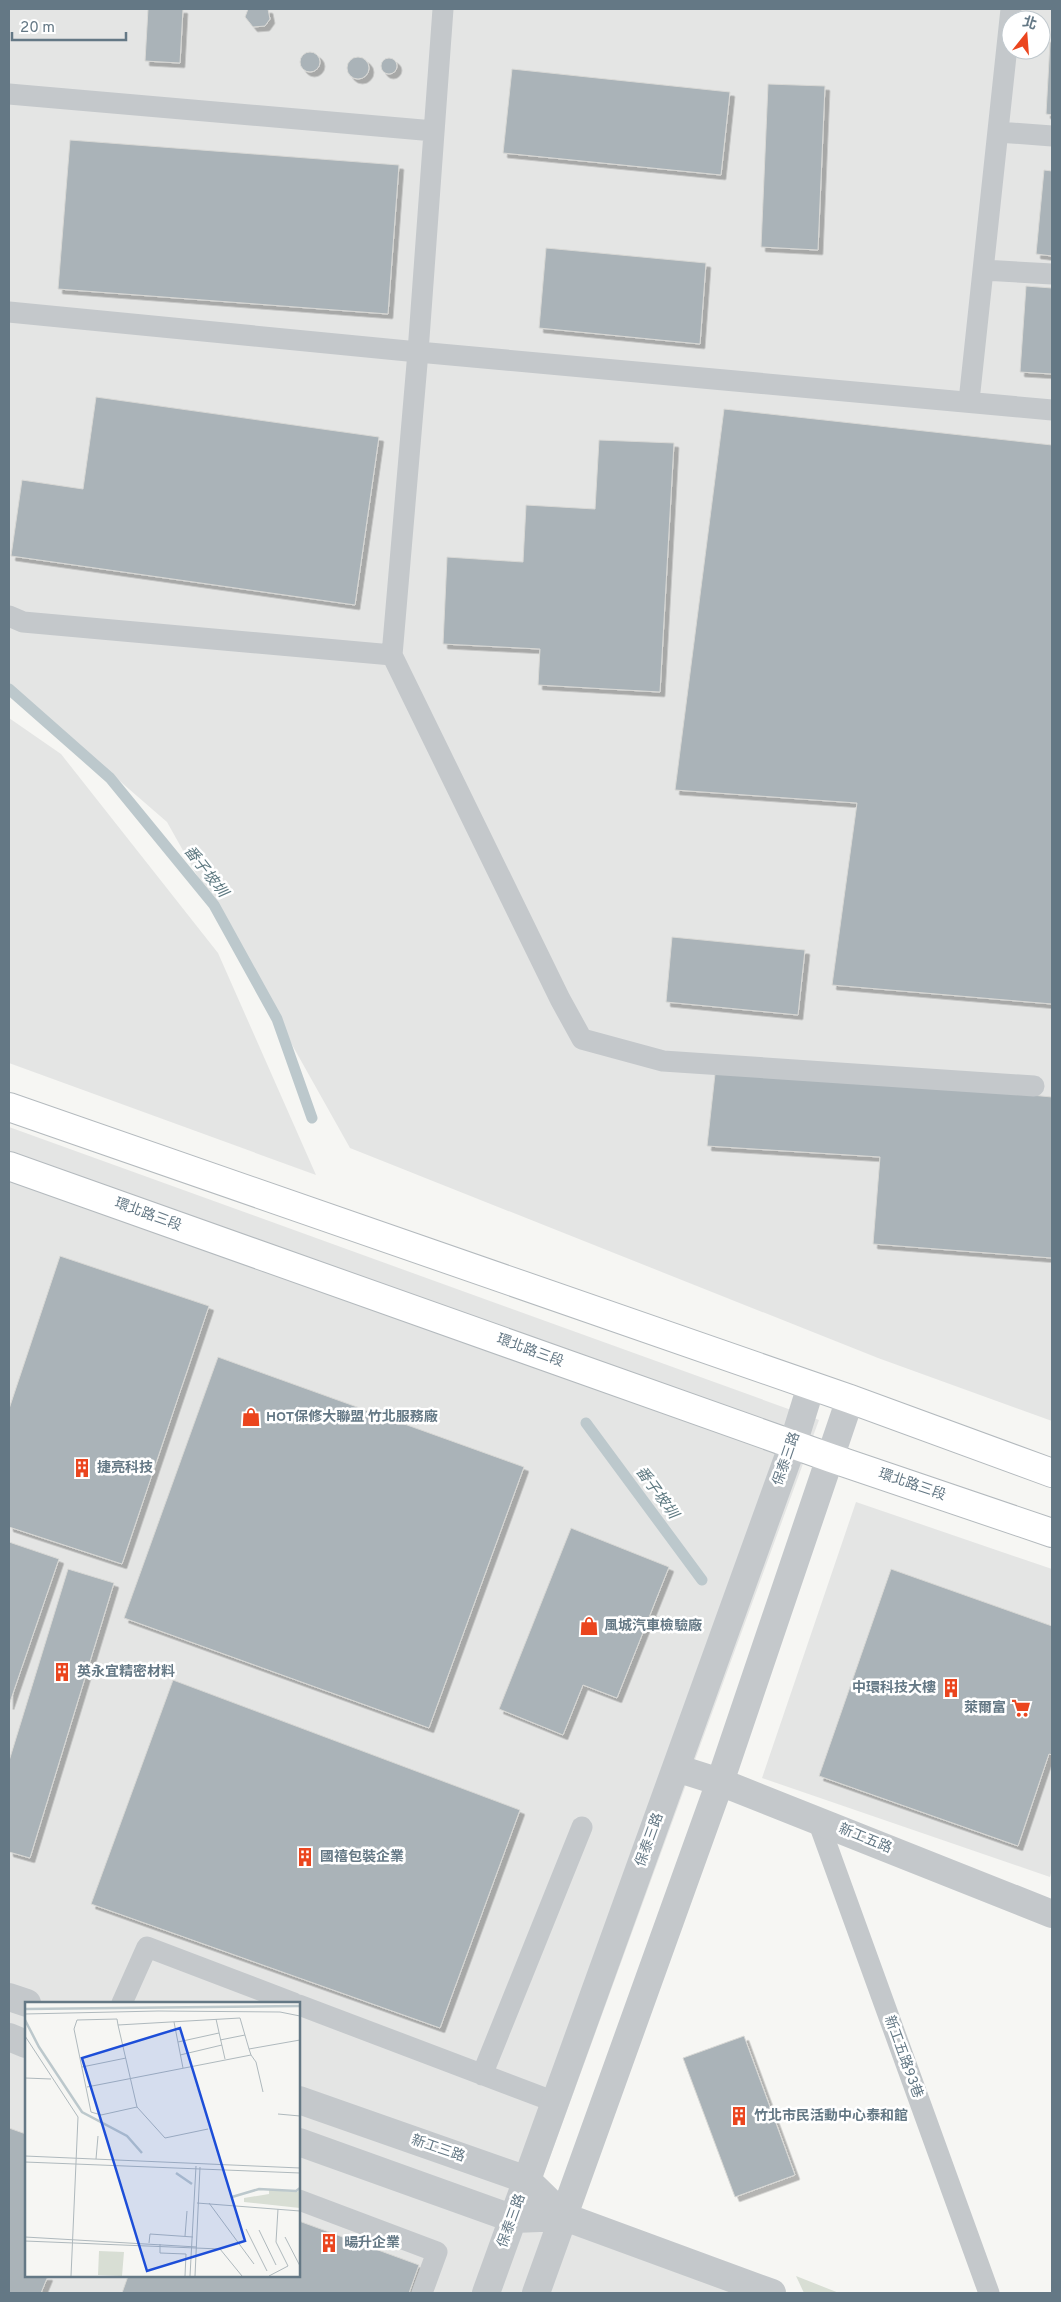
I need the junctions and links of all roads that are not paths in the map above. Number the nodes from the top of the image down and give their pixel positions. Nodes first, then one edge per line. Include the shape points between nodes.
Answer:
1 (443, 9) edge
2 (1011, 9) edge
3 (9, 94) edge
4 (434, 131) junction
5 (998, 132) junction
6 (1052, 136) edge
7 (983, 270) junction
8 (1052, 274) edge
9 (9, 312) edge
10 (418, 352) junction
11 (969, 401) junction
12 (1052, 410) edge
13 (9, 616) edge
14 (392, 655) junction
15 (1034, 1086) dead end
16 (9, 1107) edge
17 (9, 1166) edge
18 (811, 1386) junction
19 (850, 1399) junction
20 (793, 1444) junction
21 (830, 1458) junction
22 (1052, 1472) edge
23 (1052, 1533) edge
24 (676, 1768) junction
25 (720, 1782) junction
26 (818, 1820) junction
27 (582, 1828) dead end
28 (1052, 1914) edge
29 (9, 1997) edge
30 (25, 2002) edge
31 (122, 2002) edge
32 (291, 2002) edge
33 (300, 2005) edge
34 (9, 2038) edge
35 (25, 2044) edge
36 (482, 2075) junction
37 (300, 2100) edge
38 (555, 2102) junction
39 (300, 2142) edge
40 (527, 2180) junction
41 (300, 2200) edge
42 (566, 2217) junction
43 (514, 2219) junction
44 (422, 2293) edge
45 (486, 2293) edge
46 (536, 2293) edge
47 (772, 2293) edge
48 (989, 2293) edge

1 - 4 lane
2 - 5 lane
3 - 4 lane
4 - 10 lane
5 - 6 lane
5 - 7 lane
7 - 8 lane
7 - 11 lane
9 - 10 lane
10 - 11 lane
10 - 14 lane
11 - 12 lane
13 - 14 lane via 23,622
14 - 15 lane via 582,1039 663,1061
16 - 18 street
17 - 20 street, 環北路三段
18 - 19 street
18 - 20 street, 保泰三路
19 - 21 street
19 - 22 street
20 - 21 street, 環北路三段
20 - 24 street, 保泰三路
21 - 23 street, 環北路三段
21 - 25 street
24 - 25 street, 新工五路
24 - 38 street, 保泰三路
25 - 26 street, 新工五路
25 - 42 street
26 - 28 street, 新工五路
26 - 48 lane, 新工五路93巷
27 - 36 lane
29 - 30 street
31 - 32 lane via 147,1947
33 - 36 lane
34 - 35 street
36 - 38 lane
37 - 40 street, 新工三路
38 - 40 street, 保泰三路
39 - 43 street, 新工三路
40 - 42 street, 新工三路
40 - 43 street, 保泰三路
41 - 44 lane via 437,2252
42 - 43 street, 新工三路
42 - 46 street
42 - 47 street, 新工三路
43 - 45 street, 保泰三路

